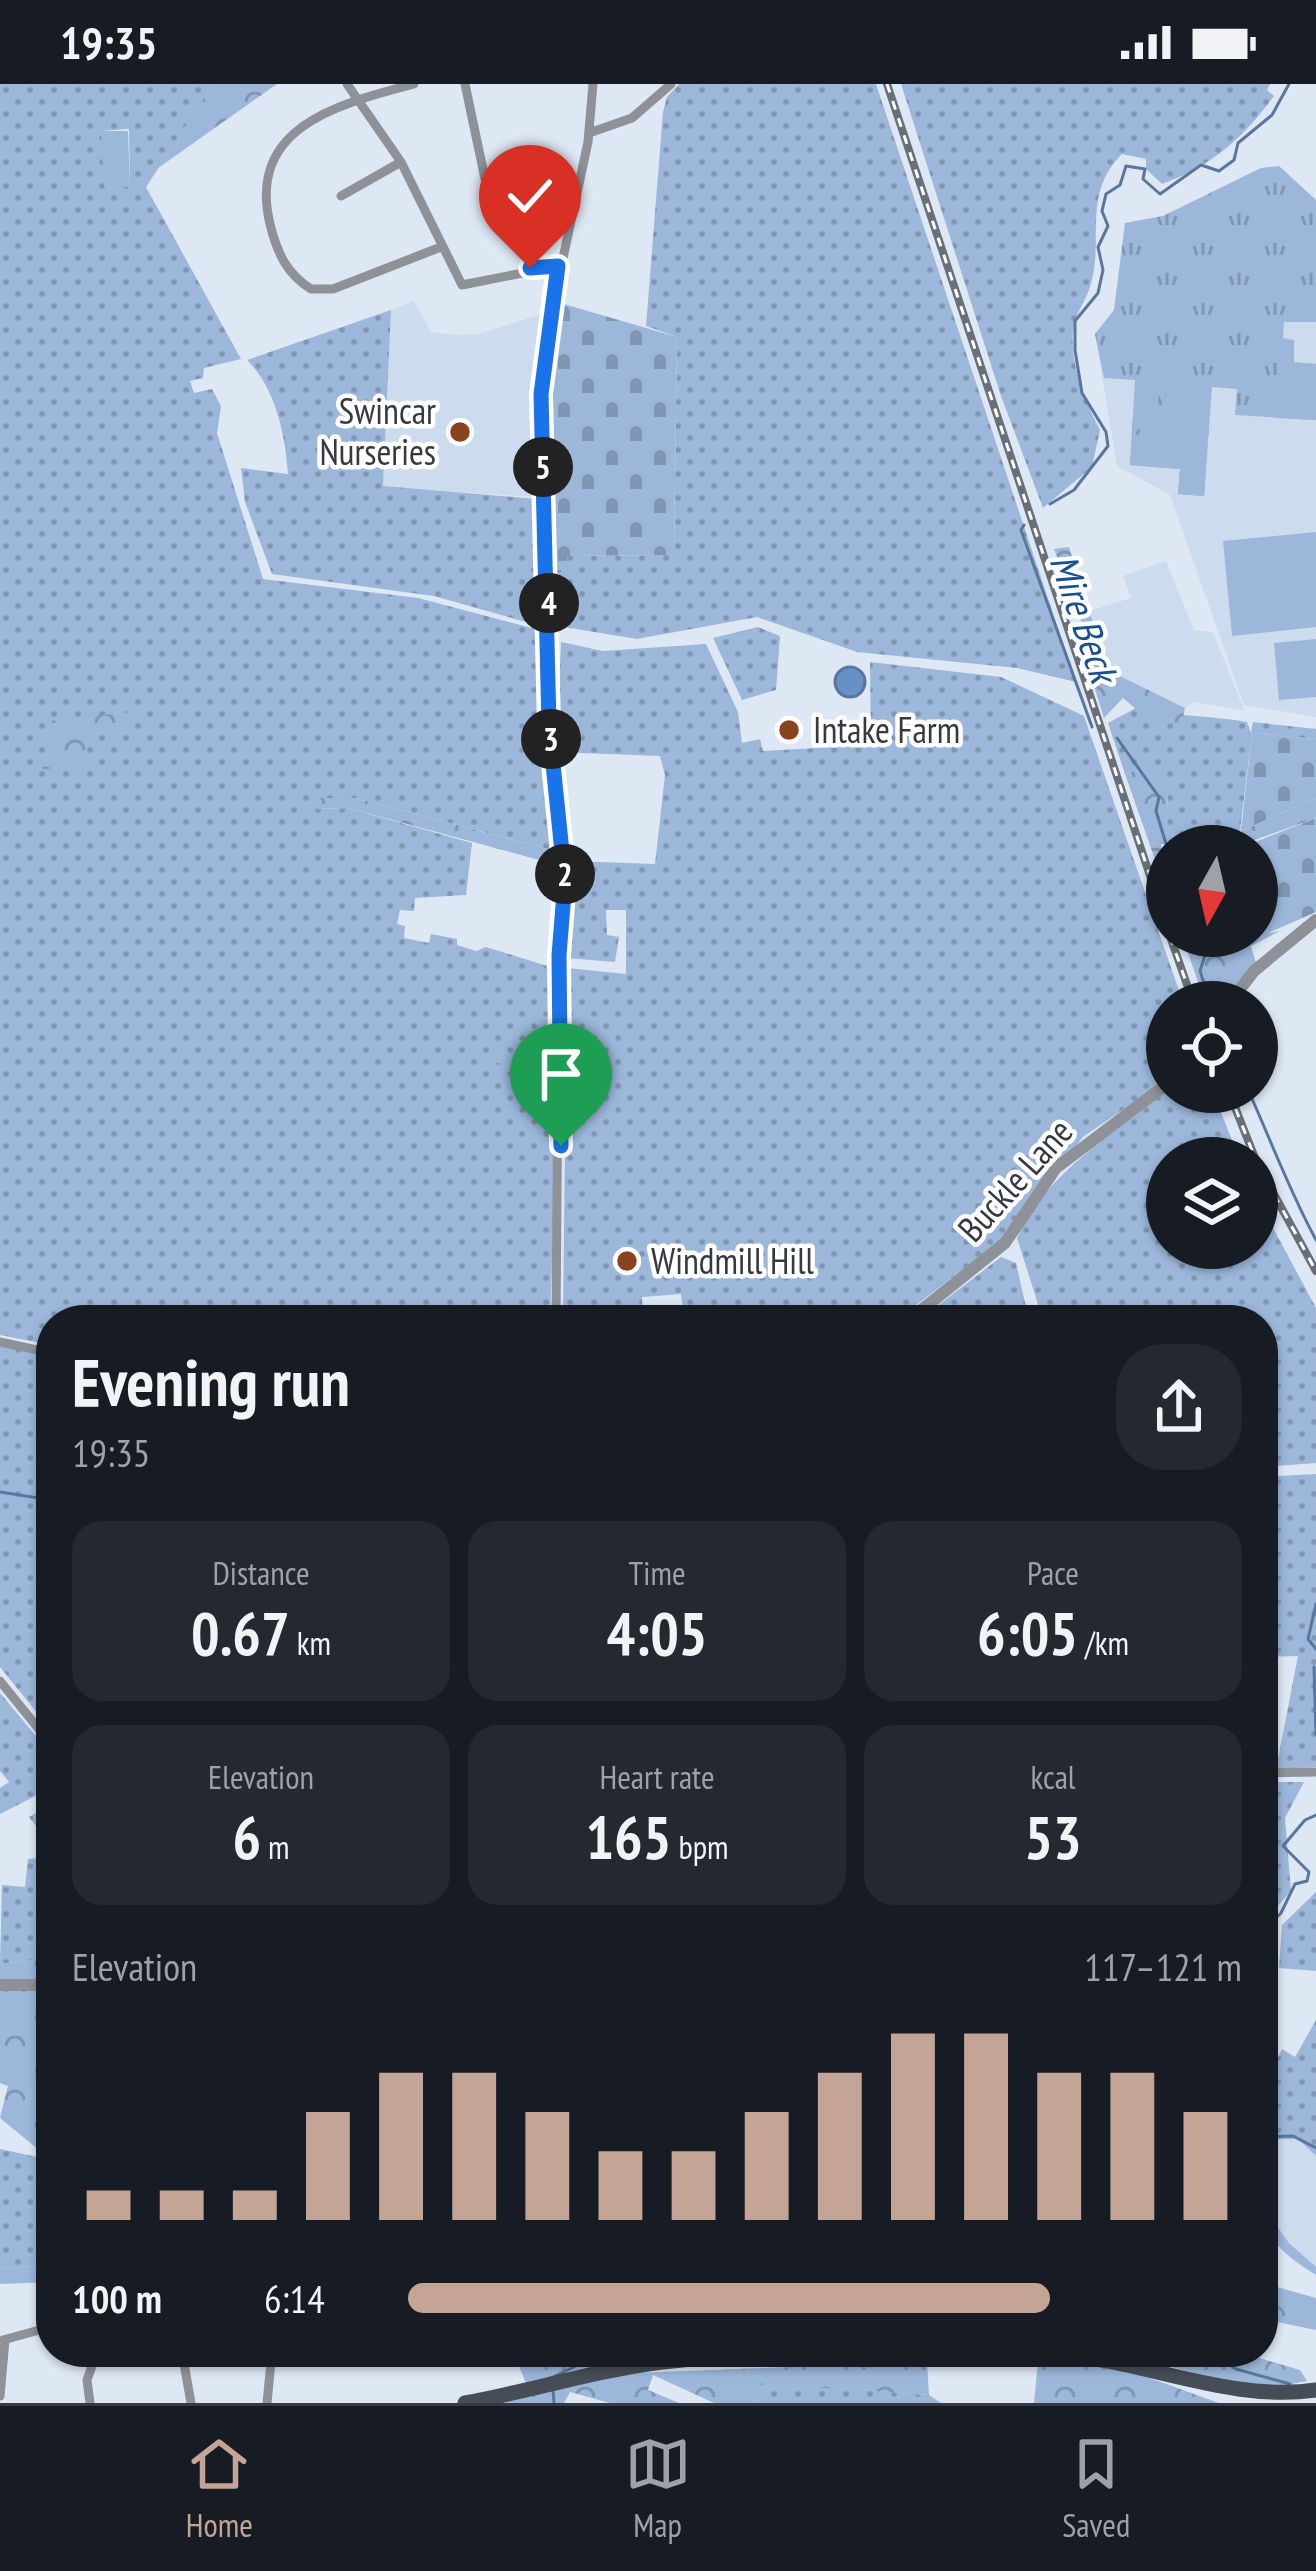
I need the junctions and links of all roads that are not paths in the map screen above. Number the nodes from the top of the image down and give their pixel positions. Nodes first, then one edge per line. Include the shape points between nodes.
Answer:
1 (347, 84) edge
2 (414, 84) edge
3 (465, 84) edge
4 (592, 84) edge
5 (670, 84) edge
6 (359, 98) junction
7 (589, 133) junction
8 (401, 162) junction
9 (485, 179) dead end
10 (341, 196) dead end
11 (441, 247) junction
12 (558, 266) junction
13 (1316, 920) edge
14 (1246, 981) edge
15 (1146, 1100) edge
16 (556, 1305) edge
17 (928, 1305) edge
18 (0, 1342) edge
19 (36, 1350) edge
20 (0, 1681) edge
21 (36, 1725) edge
22 (1316, 1772) edge
23 (1278, 1773) edge
24 (0, 1985) edge
25 (36, 1985) edge
26 (36, 2331) edge
27 (3, 2340) edge
28 (92, 2367) edge
29 (185, 2367) edge
30 (271, 2367) edge
31 (639, 2367) edge
32 (1114, 2367) edge
33 (1308, 2392) edge
34 (0, 2396) edge
35 (90, 2403) edge
36 (191, 2403) edge
37 (267, 2403) edge
38 (465, 2403) edge

1 - 6 street
2 - 6 street
3 - 9 street
4 - 7 street
5 - 7 street via 632,118
6 - 8 street
6 - 11 street via 306,123 274,154 266,210 278,256 310,290 333,289
7 - 12 street
8 - 10 street
8 - 11 street
11 - 12 street via 454,278 470,287
12 - 16 street via 541,394 549,725 565,881
13 - 14 street
15 - 17 street, Buckle Lane via 1056,1168 1006,1243
18 - 19 street
20 - 21 street
22 - 23 street
24 - 25 street
26 - 27 street
27 - 34 street
28 - 35 street
29 - 36 street
30 - 37 street
31 - 38 main road
32 - 33 main road via 1228,2397

